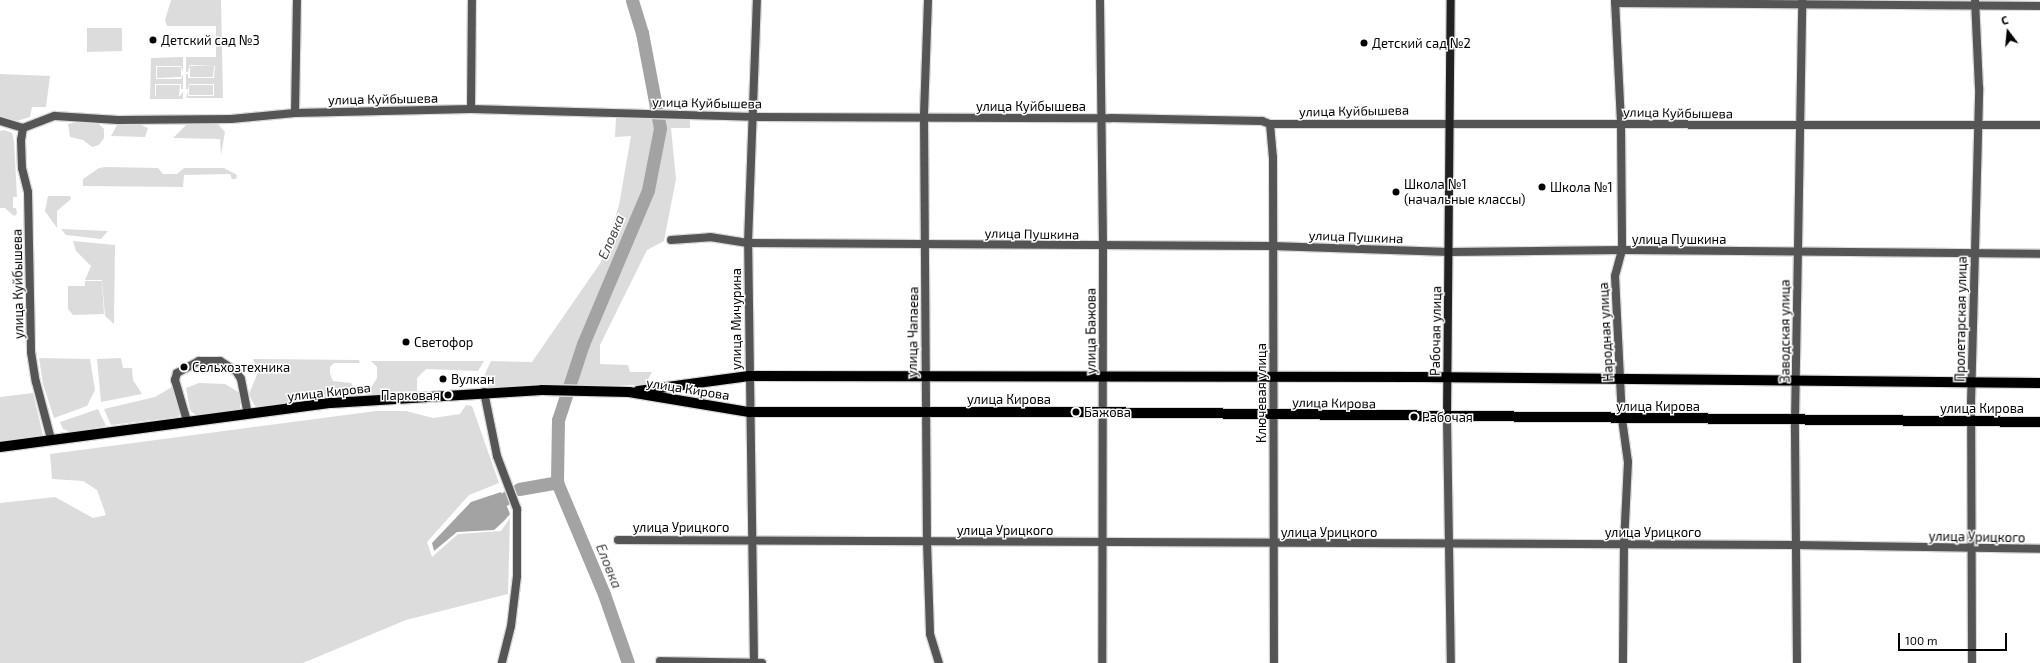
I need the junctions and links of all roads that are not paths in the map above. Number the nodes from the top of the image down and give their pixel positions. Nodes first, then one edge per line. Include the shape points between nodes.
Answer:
1 (297, 0) edge
2 (472, 0) edge
3 (756, 0) edge
4 (928, 0) edge
5 (1100, 0) edge
6 (1452, 0) edge
7 (1615, 2) edge
8 (1802, 3) edge
9 (1975, 3) edge
10 (2040, 6) edge
11 (471, 110) junction
12 (295, 113) junction
13 (753, 117) junction
14 (924, 117) junction
15 (1103, 118) junction
16 (0, 121) edge
17 (1450, 122) junction
18 (1270, 124) junction
19 (1622, 124) junction
20 (1977, 124) junction
21 (1800, 126) junction
22 (2040, 126) edge
23 (23, 128) junction
24 (671, 240) dead end
25 (748, 243) junction
26 (926, 244) junction
27 (1272, 246) junction
28 (1103, 247) junction
29 (1622, 250) junction
30 (1796, 251) junction
31 (1450, 252) junction
32 (1974, 253) junction
33 (2040, 254) edge
34 (925, 375) junction
35 (748, 376) junction
36 (1103, 376) junction
37 (1274, 377) junction
38 (1447, 378) junction
39 (1621, 380) junction
40 (1797, 381) junction
41 (1971, 383) junction
42 (2040, 383) edge
43 (484, 392) junction
44 (629, 392) junction
45 (749, 412) junction
46 (925, 412) junction
47 (1103, 413) junction
48 (248, 414) junction
49 (1274, 416) junction
50 (1447, 418) junction
51 (1622, 419) junction
52 (1795, 420) junction
53 (187, 421) junction
54 (1970, 421) junction
55 (2040, 422) edge
56 (51, 439) junction
57 (0, 448) edge
58 (751, 539) junction
59 (618, 540) dead end
60 (926, 542) junction
61 (1101, 542) junction
62 (1272, 544) junction
63 (1449, 544) junction
64 (1624, 544) junction
65 (1795, 545) junction
66 (1972, 549) junction
67 (2040, 549) edge
68 (660, 661) dead end
69 (756, 662) edge
70 (502, 663) edge
71 (939, 663) edge
72 (1102, 663) edge
73 (1274, 663) edge
74 (1451, 663) edge
75 (1623, 663) edge
76 (1797, 663) edge
77 (1972, 663) edge

1 - 12 street
2 - 11 street
3 - 13 street, улица Мичурина
4 - 14 street, улица Чапаева
5 - 15 street, улица Бажова
6 - 17 main road, Рабочая улица
7 - 8 street
7 - 19 street, Народная улица
8 - 9 street
8 - 21 street, Заводская улица
9 - 10 street
9 - 20 street, Пролетарская улица via 1979,88
11 - 12 street, улица Куйбышева
11 - 13 street, улица Куйбышева
12 - 23 street, улица Куйбышева via 231,119 118,120 55,116
13 - 14 street, улица Куйбышева
13 - 25 street, улица Мичурина
14 - 15 street, улица Куйбышева
14 - 26 street, улица Чапаева
15 - 18 street, улица Куйбышева via 1262,121
15 - 28 street, улица Бажова
16 - 23 street
17 - 18 street, улица Куйбышева
17 - 19 street, улица Куйбышева
17 - 31 main road, Рабочая улица
18 - 27 street, Ключевая улица via 1273,157
19 - 21 street, улица Куйбышева
19 - 29 street, Народная улица
20 - 21 street, улица Куйбышева
20 - 22 street, улица Куйбышева
20 - 32 street, Пролетарская улица
21 - 30 street, Заводская улица
23 - 56 street, улица Куйбышева via 22,168 28,192 32,352 36,382
24 - 25 street, улица Пушкина via 710,237
25 - 26 street, улица Пушкина
25 - 35 street, улица Мичурина
26 - 28 street, улица Пушкина
26 - 34 street, улица Чапаева
27 - 28 street, улица Пушкина
27 - 31 street, улица Пушкина
27 - 37 street, Ключевая улица
28 - 36 street, улица Бажова
29 - 30 street, улица Пушкина
29 - 31 street, улица Пушкина
29 - 39 street, Народная улица via 1615,276
30 - 32 street, улица Пушкина
30 - 40 street, Заводская улица
31 - 38 main road, Рабочая улица
32 - 33 street, улица Пушкина
32 - 41 street, Пролетарская улица
34 - 35 main road, улица Кирова
34 - 36 main road, улица Кирова
34 - 46 street, улица Чапаева
35 - 44 main road, улица Кирова
35 - 45 street, улица Мичурина
36 - 37 main road, улица Кирова
36 - 47 street, улица Бажова
37 - 38 main road, улица Кирова
37 - 49 street, Ключевая улица
38 - 39 main road, улица Кирова
38 - 50 main road, Рабочая улица
39 - 40 main road, улица Кирова
39 - 51 street, Народная улица
40 - 41 main road, улица Кирова
40 - 52 street, Заводская улица
41 - 42 main road, улица Кирова
41 - 54 street, Пролетарская улица
43 - 44 main road, улица Кирова
43 - 48 main road, улица Кирова via 331,403
43 - 70 street via 497,456 517,508 517,576 511,626
44 - 45 main road, улица Кирова
45 - 46 main road, улица Кирова
45 - 58 street, улица Мичурина
46 - 47 main road, улица Кирова
46 - 60 street, улица Чапаева
47 - 49 main road, улица Кирова
47 - 61 street, улица Бажова
48 - 53 main road, улица Кирова
48 - 53 street via 241,379 236,371 220,361 199,361 177,373 175,380
49 - 50 main road, улица Кирова
49 - 62 street, Ключевая улица
50 - 51 main road, улица Кирова
50 - 63 street, Рабочая улица
51 - 52 main road, улица Кирова
51 - 64 street, Народная улица via 1628,462
52 - 54 main road, улица Кирова
52 - 65 street, Заводская улица
53 - 56 main road, улица Кирова
54 - 55 main road, улица Кирова
54 - 66 street, Пролетарская улица
56 - 57 main road, улица Кирова
58 - 59 street, улица Урицкого
58 - 60 street, улица Урицкого
58 - 69 street, улица Мичурина
60 - 61 street, улица Урицкого
60 - 71 street, улица Чапаева via 930,634
61 - 62 street, улица Урицкого
61 - 72 street, улица Бажова
62 - 63 street, улица Урицкого
62 - 73 street, Ключевая улица
63 - 64 street, улица Урицкого
63 - 74 street, Рабочая улица
64 - 65 street, улица Урицкого
64 - 75 street, Народная улица
65 - 66 street, улица Урицкого
65 - 76 street, Заводская улица
66 - 67 street, улица Урицкого
66 - 77 street, Пролетарская улица
68 - 69 street

